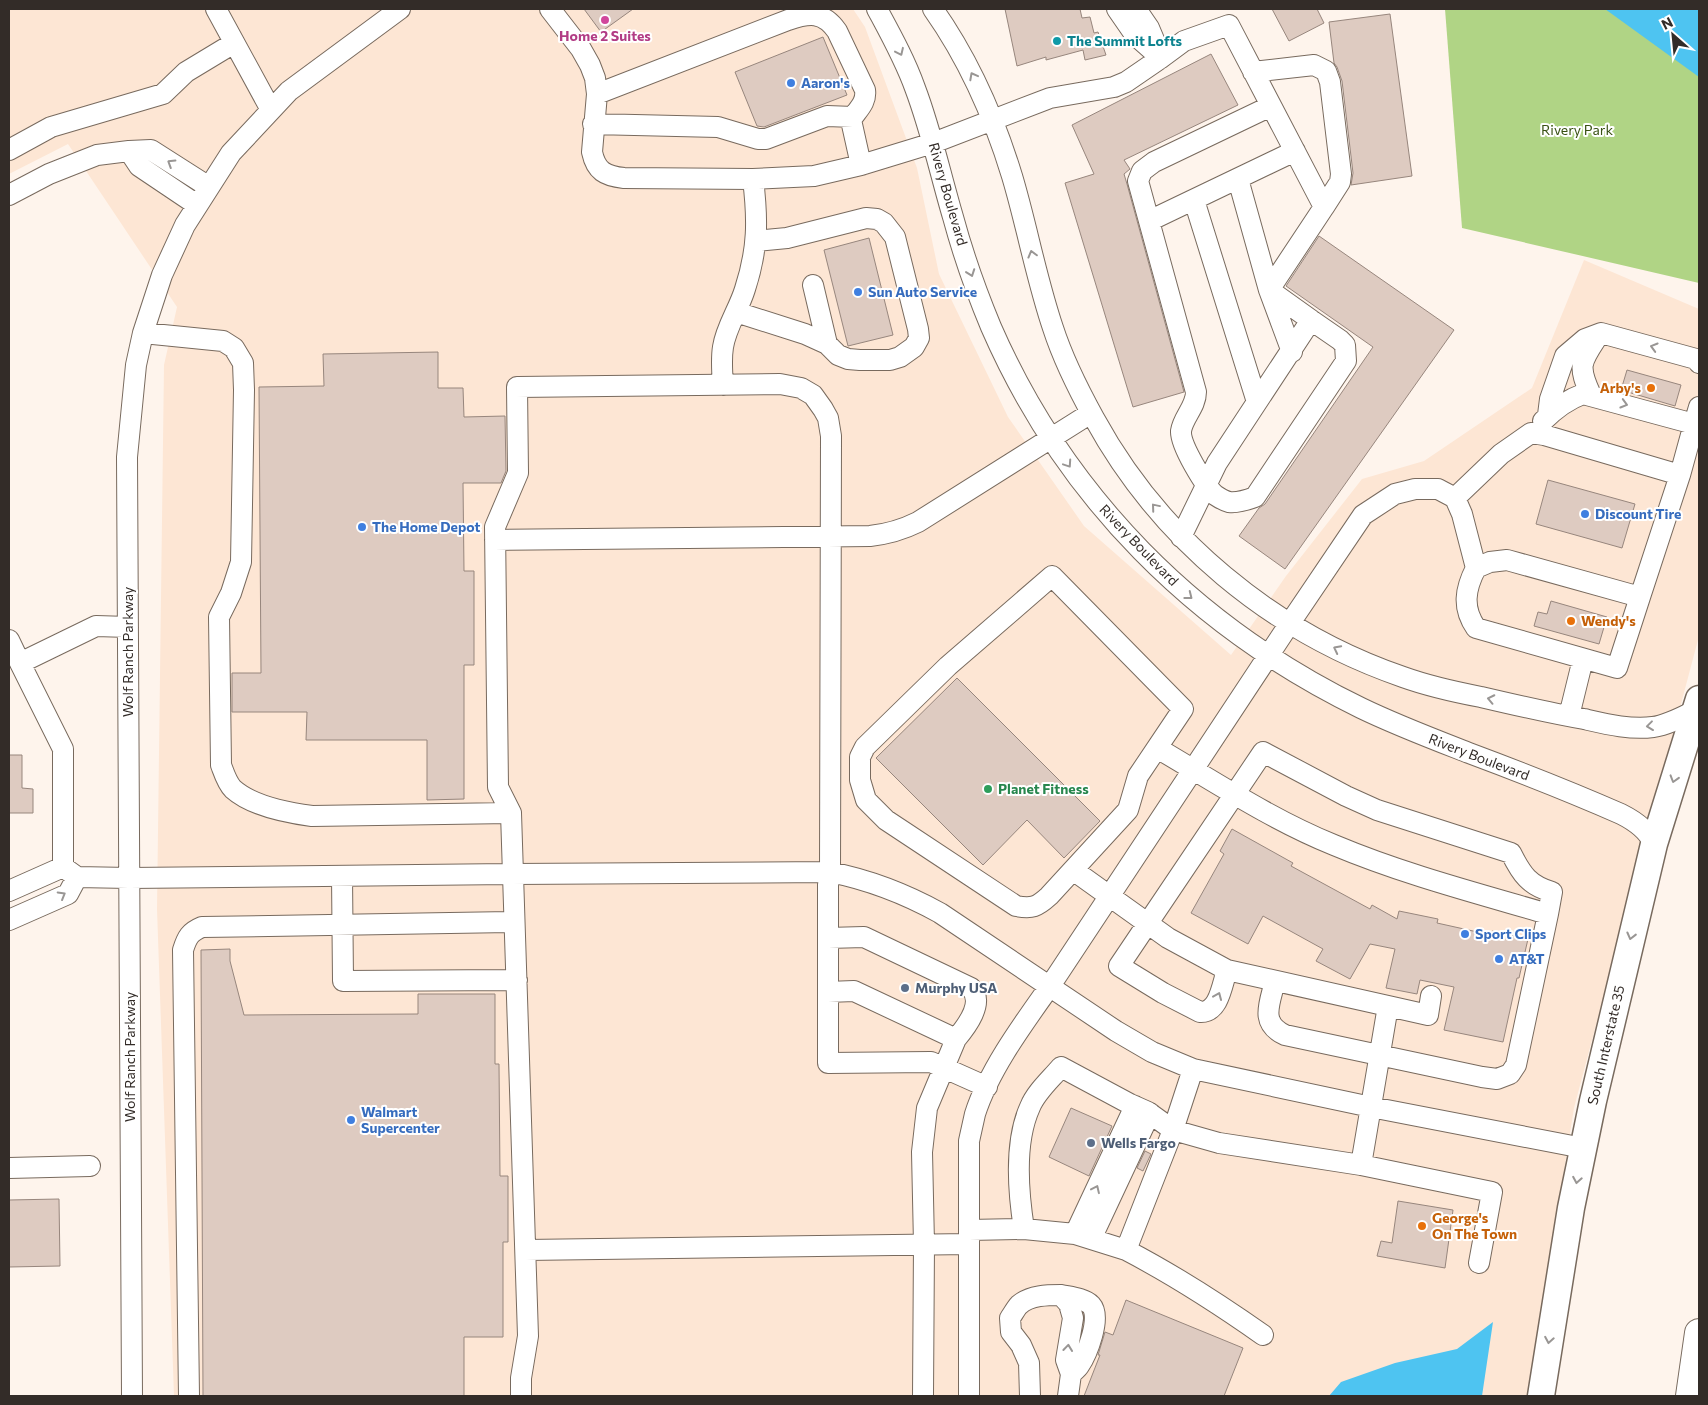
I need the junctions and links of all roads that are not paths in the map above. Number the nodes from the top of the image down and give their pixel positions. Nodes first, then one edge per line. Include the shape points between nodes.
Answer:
1 (216, 9) edge
2 (400, 9) edge
3 (550, 9) edge
4 (877, 9) edge
5 (933, 9) edge
6 (1118, 9) edge
7 (1136, 9) edge
8 (1227, 17) edge
9 (234, 43) junction
10 (1161, 58) junction
11 (1254, 72) junction
12 (597, 94) junction
13 (1271, 106) junction
14 (271, 110) junction
15 (853, 117) junction
16 (993, 121) junction
17 (594, 124) junction
18 (934, 143) junction
19 (9, 150) edge
20 (130, 151) junction
21 (1295, 151) junction
22 (861, 165) junction
23 (753, 179) junction
24 (1238, 179) junction
25 (209, 187) junction
26 (9, 195) edge
27 (1194, 200) junction
28 (197, 205) junction
29 (1324, 208) junction
30 (1149, 222) junction
31 (756, 241) junction
32 (813, 285) dead end
33 (1269, 290) junction
34 (736, 312) junction
35 (1311, 320) junction
36 (1601, 332) junction
37 (143, 333) junction
38 (827, 344) junction
39 (1292, 352) junction
40 (1699, 363) edge
41 (723, 385) junction
42 (1591, 394) junction
43 (1257, 402) junction
44 (1091, 412) junction
45 (1548, 415) junction
46 (1697, 415) edge
47 (1531, 433) junction
48 (1050, 438) junction
49 (1680, 475) junction
50 (1207, 485) junction
51 (1455, 498) junction
52 (832, 536) junction
53 (1181, 537) junction
54 (495, 540) junction
55 (1476, 568) junction
56 (1640, 597) junction
57 (1290, 623) junction
58 (128, 626) junction
59 (9, 640) edge
60 (1268, 655) junction
61 (1583, 659) junction
62 (20, 663) junction
63 (1697, 705) edge
64 (1569, 716) junction
65 (1157, 748) junction
66 (1193, 769) junction
67 (1235, 795) junction
68 (511, 813) junction
69 (1654, 844) junction
70 (1073, 870) junction
71 (70, 872) junction
72 (830, 872) junction
73 (513, 874) junction
74 (342, 876) junction
75 (129, 878) junction
76 (28, 883) junction
77 (9, 891) edge
78 (1109, 897) junction
79 (37, 907) junction
80 (1548, 914) junction
81 (9, 920) edge
82 (514, 922) junction
83 (1147, 924) junction
84 (343, 925) junction
85 (828, 938) junction
86 (1227, 970) junction
87 (516, 980) junction
88 (1275, 981) junction
89 (1050, 986) junction
90 (828, 992) junction
91 (1431, 996) dead end
92 (1388, 1006) junction
93 (956, 1039) junction
94 (1380, 1055) junction
95 (944, 1067) junction
96 (1193, 1069) junction
97 (987, 1087) junction
98 (1371, 1107) junction
99 (1143, 1110) junction
100 (1173, 1130) junction
101 (1582, 1148) junction
102 (1361, 1165) junction
103 (90, 1166) dead end
104 (9, 1168) edge
105 (1024, 1229) junction
106 (1083, 1236) junction
107 (969, 1237) junction
108 (924, 1244) junction
109 (526, 1250) junction
110 (1126, 1250) junction
111 (1479, 1263) dead end
112 (1699, 1333) edge
113 (1263, 1335) dead end
114 (132, 1396) edge
115 (189, 1396) edge
116 (521, 1396) edge
117 (924, 1396) edge
118 (970, 1396) edge
119 (1030, 1396) edge
120 (1068, 1396) edge
121 (1540, 1396) edge
122 (1690, 1396) edge

1 - 9 street
2 - 14 street, Wolf Ranch Parkway via 289,91
3 - 12 street via 590,65 596,78
4 -> 18 street, Rivery Boulevard via 900,52
16 -> 5 street via 962,55
6 - 10 street via 1135,35
7 - 10 street via 1149,28
8 - 10 street
8 - 11 street
9 - 14 street
9 - 19 street via 186,72 163,94 51,127
10 - 16 street via 1114,88 1050,98
11 - 13 street
11 - 29 street via 1314,65 1326,71 1341,174 1340,182
12 - 15 street via 788,20 815,15 831,22 837,31 865,90 864,103
12 - 17 street
13 - 21 street
13 - 30 street via 1154,162 1142,171 1138,181
14 - 25 street, Wolf Ranch Parkway via 230,154
15 - 17 street via 827,116 766,139 718,127
15 - 22 street via 851,126
16 - 18 street
44 -> 16 street via 1053,330 1012,177
17 - 23 street via 594,160 611,177
18 - 22 street
18 -> 48 street, Rivery Boulevard via 953,219 991,326
25 -> 20 street via 151,150
20 - 26 street via 97,155 49,174
20 - 28 street via 139,166
21 - 24 street
21 - 29 street
22 - 23 street via 814,176
23 - 31 street
24 - 27 street
24 - 33 street
25 - 28 street, Wolf Ranch Parkway
27 - 30 street
27 - 43 street
28 - 37 street, Wolf Ranch Parkway via 162,275
29 - 33 street
30 - 50 street via 1196,392 1196,399 1181,431 1182,440
31 - 34 street
31 - 38 street via 787,238 870,217 884,223 892,232 918,329 917,342 900,357 890,360 848,359 838,355
32 - 38 street
33 - 35 street
33 - 39 street
34 - 38 street
34 - 41 street via 723,346
35 - 39 street
35 - 50 street via 1345,345 1346,361 1255,497 1228,502
40 -> 36 street via 1696,359
36 - 42 street via 1585,355 1581,372
36 - 45 street via 1585,339 1565,356 1550,399
37 - 58 street, Wolf Ranch Parkway via 136,365 127,458
37 - 68 street via 223,341 234,348 243,363 241,562 231,593 218,617 221,765 233,789 266,806 312,816
39 - 43 street
41 - 52 street via 791,386 813,395 828,418 831,436
41 - 54 street via 517,388 518,473 495,528
42 - 45 street via 1576,396
42 -> 46 street
43 - 50 street via 1217,463
44 - 48 street
53 -> 44 street via 1134,481
45 - 47 street
46 - 49 street
47 - 49 street
47 - 51 street via 1501,454
48 - 52 street via 950,503 901,530 870,536
48 -> 60 street, Rivery Boulevard via 1084,486 1131,541 1179,588
49 - 56 street
50 - 53 street
51 - 55 street
51 - 57 street via 1438,489 1415,489 1395,494 1363,515
52 - 54 street
52 - 72 street
53 - 57 street via 1228,579
54 - 68 street via 498,787
55 - 56 street via 1507,560
55 - 61 street via 1466,594 1468,617 1476,628
56 - 61 street via 1617,668
57 - 60 street
64 -> 57 street via 1443,689 1403,677 1336,649
58 - 62 street via 96,626
58 - 75 street, Wolf Ranch Parkway
59 - 62 street
60 - 66 street
60 - 69 street, Rivery Boulevard via 1317,686 1364,710 1621,814 1650,835
61 - 64 street
62 - 71 street via 63,749
63 -> 64 street via 1667,724 1638,728
63 -> 69 main road, South Interstate 35
65 - 66 street
65 - 70 street via 1138,776 1128,810
65 - 70 street via 1183,708 1052,576 948,666 865,747 860,757 860,780 866,800 886,820 1016,906 1028,909 1040,904
66 - 67 street
66 - 78 street
67 - 80 street via 1309,834 1366,858
67 - 80 street via 1263,752 1376,810 1512,853 1530,882 1552,892
67 - 83 street
68 - 73 street
69 -> 101 main road, South Interstate 35
70 - 78 street
71 - 75 street
71 - 76 street
79 -> 71 street via 68,894
72 - 73 street
72 - 85 street
72 - 89 street via 888,887 915,899
73 - 74 street
73 - 82 street
74 - 75 street
74 - 84 street
75 - 114 street, Wolf Ranch Parkway
76 - 77 street
76 - 79 street
78 - 83 street
78 - 89 street
79 - 81 street
80 - 94 street via 1516,1065 1510,1074 1497,1079 1482,1077
82 - 84 street
82 - 87 street
83 - 86 street
83 -> 86 street via 1120,966 1163,993 1206,1012 1217,1001
84 - 87 street via 343,981
84 - 115 street via 202,927 191,931 186,938 183,950
85 - 90 street
85 - 93 street via 864,938 970,988 977,1003
86 - 88 street
87 - 109 street
88 - 92 street
88 - 94 street via 1268,1015 1276,1031
89 - 96 street via 1145,1048
89 - 97 street via 1013,1039
90 - 93 street via 854,991
90 - 95 street via 828,1063 931,1062
91 - 92 street via 1428,1015
92 - 94 street
93 - 95 street
94 - 98 street
95 - 97 street
95 - 108 street via 927,1108 922,1152
96 - 98 street
96 - 100 street
97 - 107 street via 969,1141
98 - 101 street
98 - 102 street
99 - 100 street
99 - 105 street via 1061,1068 1030,1105 1022,1132 1019,1182
106 -> 99 street
100 - 102 street via 1219,1143
100 - 110 street
101 -> 121 main road, South Interstate 35
102 - 111 street via 1492,1192
103 - 104 street
105 - 106 street
105 - 107 street
106 - 110 street
107 - 108 street
107 - 118 street
108 - 109 street
108 - 117 street
109 - 116 street via 528,1336
110 - 113 street via 1170,1273
112 - 122 highway
120 -> 119 street via 1070,1374 1066,1360 1073,1318 1069,1304 1061,1295 1034,1297 1020,1304 1010,1318 1011,1332 1029,1363

